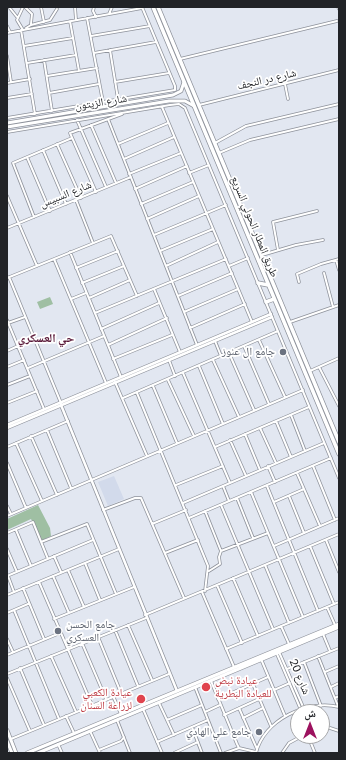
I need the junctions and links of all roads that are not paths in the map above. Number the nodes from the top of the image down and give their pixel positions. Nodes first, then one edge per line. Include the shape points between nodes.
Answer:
1 (9, 7) edge
2 (24, 7) edge
3 (41, 7) edge
4 (75, 7) edge
5 (94, 7) edge
6 (112, 7) edge
7 (153, 7) edge
8 (158, 7) edge
9 (142, 8) edge
10 (57, 9) dead end
11 (109, 14) junction
12 (17, 17) junction
13 (96, 17) junction
14 (87, 18) junction
15 (76, 20) junction
16 (70, 21) junction
17 (337, 21) dead end
18 (44, 22) junction
19 (31, 25) junction
20 (7, 26) edge
21 (150, 26) junction
22 (23, 30) junction
23 (10, 32) junction
24 (7, 33) edge
25 (91, 36) junction
26 (73, 38) junction
27 (156, 42) junction
28 (24, 46) junction
29 (110, 50) junction
30 (94, 53) junction
31 (76, 55) junction
32 (7, 56) edge
33 (180, 59) junction
34 (44, 60) junction
35 (27, 63) junction
36 (8, 66) edge
37 (97, 68) junction
38 (339, 70) edge
39 (79, 71) junction
40 (169, 72) junction
41 (47, 76) junction
42 (30, 79) junction
43 (11, 82) junction
44 (115, 82) junction
45 (184, 82) junction
46 (7, 83) edge
47 (100, 84) junction
48 (285, 84) junction
49 (49, 93) junction
50 (32, 94) junction
51 (142, 96) junction
52 (7, 98) edge
53 (161, 98) junction
54 (118, 99) junction
55 (288, 99) dead end
56 (142, 101) junction
57 (103, 102) junction
58 (162, 102) junction
59 (339, 104) edge
60 (78, 106) junction
61 (135, 106) junction
62 (162, 106) junction
63 (197, 107) junction
64 (52, 111) junction
65 (79, 111) junction
66 (136, 111) junction
67 (127, 112) junction
68 (35, 114) junction
69 (72, 117) junction
70 (7, 118) edge
71 (30, 119) junction
72 (108, 119) junction
73 (339, 119) edge
74 (40, 120) junction
75 (77, 120) junction
76 (73, 121) junction
77 (168, 122) junction
78 (7, 123) edge
79 (31, 123) junction
80 (91, 125) junction
81 (7, 127) edge
82 (80, 129) junction
83 (7, 132) edge
84 (174, 137) junction
85 (72, 138) junction
86 (215, 143) junction
87 (57, 144) junction
88 (118, 144) junction
89 (43, 150) junction
90 (181, 153) junction
91 (219, 153) junction
92 (27, 157) junction
93 (124, 159) junction
94 (209, 165) junction
95 (187, 166) junction
96 (190, 173) junction
97 (129, 174) junction
98 (131, 177) junction
99 (193, 182) junction
100 (116, 183) junction
101 (106, 187) junction
102 (136, 189) junction
103 (96, 192) junction
104 (7, 196) edge
105 (199, 196) junction
106 (81, 198) junction
107 (76, 200) junction
108 (66, 204) junction
109 (141, 204) junction
110 (226, 205) junction
111 (50, 210) junction
112 (317, 211) dead end
113 (206, 213) junction
114 (34, 217) junction
115 (147, 219) junction
116 (18, 223) junction
117 (7, 228) edge
118 (213, 228) junction
119 (154, 235) junction
120 (323, 240) dead end
121 (218, 242) junction
122 (93, 243) junction
123 (278, 250) junction
124 (118, 251) junction
125 (160, 251) junction
126 (70, 252) junction
127 (262, 255) junction
128 (248, 258) junction
129 (54, 259) junction
130 (226, 259) junction
131 (336, 259) junction
132 (339, 259) edge
133 (37, 266) junction
134 (124, 266) junction
135 (166, 266) junction
136 (229, 266) junction
137 (76, 268) junction
138 (339, 270) edge
139 (232, 273) junction
140 (324, 273) dead end
141 (8, 278) edge
142 (130, 280) junction
143 (172, 282) junction
144 (299, 282) dead end
145 (82, 283) junction
146 (258, 283) junction
147 (268, 285) junction
148 (154, 289) junction
149 (238, 289) junction
150 (86, 293) junction
151 (137, 296) junction
152 (178, 296) junction
153 (89, 298) junction
154 (71, 299) junction
155 (274, 299) junction
156 (266, 302) junction
157 (159, 303) junction
158 (245, 304) junction
159 (339, 305) edge
160 (333, 307) junction
161 (184, 312) junction
162 (95, 313) junction
163 (271, 316) junction
164 (25, 317) junction
165 (166, 318) junction
166 (7, 320) edge
167 (252, 322) junction
168 (290, 322) junction
169 (8, 323) junction
170 (190, 328) junction
171 (101, 329) junction
172 (12, 331) junction
173 (278, 331) junction
174 (7, 333) edge
175 (172, 335) junction
176 (104, 336) junction
177 (260, 340) junction
178 (215, 341) junction
179 (89, 343) junction
180 (108, 344) junction
181 (197, 345) junction
182 (18, 346) junction
183 (244, 346) junction
184 (7, 351) edge
185 (180, 352) junction
186 (229, 353) junction
187 (304, 355) junction
188 (221, 356) junction
189 (298, 357) junction
190 (339, 358) edge
191 (113, 359) junction
192 (24, 360) junction
193 (169, 360) junction
194 (213, 360) junction
195 (44, 361) junction
196 (308, 365) junction
197 (199, 366) junction
198 (7, 367) edge
199 (303, 367) junction
200 (319, 367) junction
201 (27, 368) junction
202 (142, 370) junction
203 (310, 371) junction
204 (136, 372) junction
205 (183, 373) junction
206 (30, 376) junction
207 (175, 376) junction
208 (121, 377) junction
209 (168, 380) junction
210 (115, 382) junction
211 (106, 384) junction
212 (7, 385) edge
213 (153, 386) junction
214 (303, 390) junction
215 (37, 391) junction
216 (137, 393) junction
217 (123, 398) junction
218 (285, 398) junction
219 (7, 403) edge
220 (61, 404) junction
221 (269, 404) junction
222 (339, 406) edge
223 (310, 407) junction
224 (44, 409) junction
225 (254, 411) junction
226 (291, 415) junction
227 (239, 417) junction
228 (68, 421) junction
229 (276, 421) junction
230 (12, 424) junction
231 (223, 424) junction
232 (7, 427) edge
233 (260, 428) junction
234 (47, 430) junction
235 (207, 430) junction
236 (245, 434) junction
237 (31, 436) junction
238 (194, 436) junction
239 (230, 440) junction
240 (339, 442) edge
241 (16, 443) junction
242 (177, 443) junction
243 (324, 443) junction
244 (7, 446) edge
245 (215, 447) junction
246 (162, 450) junction
247 (305, 451) junction
248 (339, 454) edge
249 (147, 456) junction
250 (291, 457) junction
251 (331, 458) junction
252 (7, 463) edge
253 (276, 463) junction
254 (223, 466) junction
255 (268, 466) junction
256 (313, 466) junction
257 (260, 470) junction
258 (297, 473) junction
259 (246, 476) junction
260 (339, 478) edge
261 (91, 480) junction
262 (275, 482) junction
263 (230, 483) junction
264 (176, 485) junction
265 (223, 486) junction
266 (267, 486) junction
267 (71, 488) junction
268 (304, 489) junction
269 (251, 492) junction
270 (57, 495) junction
271 (289, 496) junction
272 (236, 498) junction
273 (42, 501) junction
274 (229, 501) junction
275 (274, 502) junction
276 (183, 503) junction
277 (221, 505) junction
278 (7, 506) edge
279 (26, 508) junction
280 (103, 510) junction
281 (186, 510) junction
282 (205, 511) junction
283 (11, 514) junction
284 (7, 516) edge
285 (189, 518) junction
286 (339, 518) edge
287 (335, 520) junction
288 (152, 524) junction
289 (320, 526) junction
290 (16, 530) junction
291 (304, 532) junction
292 (7, 533) edge
293 (268, 533) junction
294 (339, 534) edge
295 (253, 538) junction
296 (94, 540) junction
297 (198, 540) junction
298 (290, 540) junction
299 (326, 540) junction
300 (41, 542) junction
301 (237, 544) junction
302 (274, 546) junction
303 (310, 546) junction
304 (7, 549) edge
305 (119, 549) junction
306 (221, 551) junction
307 (294, 552) junction
308 (164, 553) junction
309 (54, 556) junction
310 (101, 556) junction
311 (280, 558) junction
312 (48, 559) junction
313 (85, 563) junction
314 (265, 565) junction
315 (31, 566) junction
316 (68, 570) junction
317 (209, 571) junction
318 (17, 572) junction
319 (61, 572) junction
320 (248, 572) junction
321 (339, 572) edge
322 (7, 576) edge
323 (53, 576) junction
324 (233, 578) junction
325 (39, 582) junction
326 (217, 585) junction
327 (134, 587) junction
328 (23, 588) junction
329 (204, 591) junction
330 (14, 592) junction
331 (116, 594) junction
332 (7, 595) edge
333 (184, 598) junction
334 (100, 600) junction
335 (339, 602) edge
336 (28, 604) junction
337 (334, 604) junction
338 (84, 607) junction
339 (327, 607) junction
340 (14, 610) junction
341 (318, 611) junction
342 (7, 613) edge
343 (69, 613) junction
344 (146, 616) junction
345 (303, 617) junction
346 (54, 619) junction
347 (289, 623) junction
348 (339, 624) edge
349 (128, 625) junction
350 (281, 626) junction
351 (337, 626) edge
352 (273, 629) junction
353 (114, 630) junction
354 (60, 633) junction
355 (323, 634) junction
356 (258, 636) junction
357 (98, 637) junction
358 (7, 639) edge
359 (44, 640) junction
360 (82, 643) junction
361 (242, 643) junction
362 (289, 644) junction
363 (29, 646) junction
364 (339, 648) edge
365 (67, 649) junction
366 (226, 649) junction
367 (331, 651) junction
368 (13, 652) junction
369 (278, 652) junction
370 (7, 655) edge
371 (51, 656) junction
372 (318, 656) junction
373 (262, 659) junction
374 (36, 662) junction
375 (304, 662) junction
376 (339, 666) edge
377 (20, 668) junction
378 (234, 668) junction
379 (286, 669) junction
380 (325, 672) junction
381 (7, 674) edge
382 (169, 674) junction
383 (268, 677) junction
384 (7, 678) edge
385 (152, 680) junction
386 (206, 681) junction
387 (210, 681) junction
388 (290, 683) junction
389 (339, 683) edge
390 (253, 684) junction
391 (138, 686) junction
392 (196, 686) junction
393 (331, 686) junction
394 (274, 690) junction
395 (177, 691) junction
396 (121, 693) junction
397 (113, 696) junction
398 (339, 696) edge
399 (335, 698) junction
400 (106, 699) junction
401 (218, 699) junction
402 (259, 699) junction
403 (159, 703) junction
404 (300, 704) edge
405 (301, 704) edge
406 (320, 704) edge
407 (92, 705) junction
408 (202, 705) junction
409 (220, 705) junction
410 (338, 707) edge
411 (239, 708) junction
412 (263, 708) junction
413 (143, 709) junction
414 (76, 712) junction
415 (204, 712) junction
416 (121, 714) junction
417 (290, 714) edge
418 (224, 715) junction
419 (66, 716) junction
420 (285, 716) junction
421 (243, 718) junction
422 (59, 719) junction
423 (117, 720) junction
424 (167, 720) junction
425 (208, 720) junction
426 (102, 724) junction
427 (44, 725) junction
428 (271, 726) junction
429 (192, 727) junction
430 (94, 728) junction
431 (7, 730) edge
432 (30, 731) junction
433 (90, 731) junction
434 (74, 734) junction
435 (174, 735) junction
436 (124, 738) junction
437 (11, 739) junction
438 (7, 741) edge
439 (157, 742) junction
440 (198, 742) junction
441 (290, 742) edge
442 (58, 744) junction
443 (240, 748) junction
444 (182, 749) junction
445 (99, 750) junction
446 (256, 751) edge
447 (12, 753) edge
448 (16, 753) edge
449 (27, 753) edge
450 (38, 753) edge
451 (62, 753) edge
452 (100, 753) edge
453 (130, 753) edge
454 (162, 753) edge
455 (174, 753) edge
456 (184, 753) edge
457 (202, 753) edge
458 (221, 753) edge
459 (225, 753) edge
460 (282, 753) edge

1 - 12 street
2 - 12 street
2 - 19 street via 32,14
3 - 18 street
4 - 15 street
5 - 13 street
6 - 11 street
7 - 45 highway, طريق المطار الحولي السريع
8 - 33 highway, طريق المطار الحولي السريع
9 - 11 street
9 - 21 street
10 - 18 street via 50,20
11 - 13 street
12 - 22 street
13 - 14 street
14 - 15 street
14 - 25 street
15 - 16 street
16 - 22 street
16 - 26 street
17 - 33 street
18 - 19 street
19 - 22 street
20 - 23 street
21 - 25 street
21 - 27 street
22 - 23 street
22 - 28 street
23 - 24 street
25 - 30 street
26 - 28 street
26 - 31 street
27 - 29 street
27 - 40 street
28 - 35 street
29 - 30 street
29 - 44 street
30 - 37 street
31 - 34 street
31 - 39 street
32 - 36 street
33 - 63 highway, طريق المطار الحولي السريع
34 - 35 street
34 - 41 street
35 - 42 street
36 - 43 street
37 - 39 street
37 - 47 street
38 - 48 street, شارع در النجف
39 - 41 street
40 - 44 street
40 - 51 street via 175,90
41 - 49 street
42 - 43 street
42 - 50 street
43 - 46 street
44 - 54 street
45 - 53 main road, شارع الزيتون via 178,93
45 - 63 highway, طريق المطار الحولي السريع
47 - 49 street
47 - 57 street
48 - 55 street
48 - 63 street, شارع در النجف
49 - 64 street
50 - 52 street
50 - 68 street
51 - 54 street
51 - 56 main road
53 - 56 main road, شارع الزيتون
53 - 58 main road
54 - 57 street
56 - 65 main road, شارع الزيتون
57 - 60 street
58 - 61 main road, شارع الزيتون
58 - 63 main road, شارع الزيتون via 182,100
59 - 86 street via 246,126
60 - 64 street
60 - 65 main road
61 - 66 main road
61 - 69 main road, شارع الزيتون
62 - 66 street
62 - 77 street
62 - 94 street via 179,104 185,108
63 - 86 highway, طريق المطار الحولي السريع
63 - 147 highway, طريق المطار الحولي السريع
64 - 68 street
65 - 74 main road, شارع الزيتون
66 - 67 street
67 - 72 street
67 - 75 street
68 - 70 street
69 - 74 main road, شارع الزيتون
69 - 76 main road
71 - 74 main road, شارع الزيتون
71 - 78 main road, شارع الزيتون
71 - 79 main road
72 - 80 street
72 - 88 street
73 - 91 street via 250,140
74 - 79 main road, شارع الزيتون
75 - 76 street
75 - 82 street
76 - 83 street
77 - 84 street
77 - 88 street
79 - 81 main road, شارع الزيتون
80 - 82 street
80 - 100 street
82 - 85 street via 70,133
82 - 101 street
84 - 90 street
84 - 93 street
85 - 87 street
85 - 103 street
86 - 91 highway, طريق المطار الحولي السريع
87 - 89 street
87 - 106 street
88 - 93 street
89 - 92 street
89 - 108 street
90 - 95 street
90 - 97 street
91 - 127 highway, طريق المطار الحولي السريع
92 - 111 street
92 - 114 street via 13,163
93 - 97 street
94 - 96 street
94 - 110 street
95 - 96 street
95 - 102 street
96 - 99 street
97 - 98 street
98 - 100 street, شارع السبيس
98 - 102 street
99 - 105 street
99 - 109 street
100 - 101 street, شارع السبيس
101 - 103 street, شارع السبيس
102 - 109 street
103 - 106 street, شارع السبيس
104 - 116 street
105 - 113 street
105 - 115 street
106 - 107 street, شارع السبيس
107 - 108 street, شارع السبيس
107 - 122 street
108 - 111 street, شارع السبيس
109 - 115 street
110 - 113 street
110 - 128 street
111 - 114 street, شارع السبيس
112 - 123 street via 273,222
113 - 118 street
113 - 119 street
114 - 116 street, شارع السبيس
115 - 119 street
116 - 117 street, شارع السبيس
116 - 133 street
118 - 121 street
118 - 125 street
119 - 125 street
120 - 123 street
121 - 130 street
121 - 135 street
122 - 124 street via 111,236
122 - 126 street
123 - 127 street
124 - 134 street
124 - 137 street
125 - 135 street
126 - 129 street
126 - 137 street
127 - 168 highway, طريق المطار الحولي السريع
128 - 136 street
128 - 146 street
129 - 133 street
129 - 154 street
130 - 136 street
130 - 143 street
131 - 132 street
131 - 138 street
131 - 144 street via 297,274
133 - 141 street
134 - 142 street
134 - 145 street
135 - 143 street
136 - 139 street
137 - 145 street
139 - 149 street
139 - 152 street
140 - 160 street
141 - 164 street
142 - 151 street
142 - 153 street
143 - 148 street
143 - 152 street
145 - 150 street
146 - 147 highway
146 - 156 street
147 - 155 highway, طريق المطار الحولي السريع
148 - 151 street
148 - 157 street
149 - 158 street
149 - 161 street
150 - 153 street
150 - 154 street
151 - 162 street
152 - 161 street
153 - 162 street
154 - 179 street
155 - 156 highway
155 - 189 highway, طريق المطار الحولي السريع
156 - 163 street
157 - 165 street
157 - 171 street
158 - 167 street
158 - 170 street
159 - 160 street
160 - 168 street
161 - 170 street
162 - 171 street
163 - 167 street
163 - 173 street
163 - 178 street
164 - 169 street
164 - 195 street
165 - 175 street
165 - 180 street
166 - 169 street
167 - 181 street
168 - 187 highway, طريق المطار الحولي السريع
169 - 172 street
170 - 181 street
171 - 176 street
172 - 174 street
172 - 182 street
173 - 177 street
173 - 214 street
175 - 185 street
175 - 191 street
176 - 179 street
176 - 180 street
177 - 183 street
177 - 218 street
178 - 188 street
178 - 193 street
179 - 195 street
179 - 211 street
180 - 191 street
181 - 185 street
182 - 184 street
182 - 192 street
183 - 186 street
183 - 221 street
185 - 202 street
186 - 188 street
186 - 225 street
187 - 189 highway
187 - 196 highway, طريق المطار الحولي السريع
188 - 194 street
189 - 199 highway, طريق المطار الحولي السريع
190 - 200 street
191 - 208 street
192 - 198 street
192 - 201 street
193 - 202 street
193 - 207 street
194 - 197 street
194 - 227 street
195 - 201 street
195 - 220 street
196 - 199 highway
196 - 203 highway, طريق المطار الحولي السريع
197 - 205 street
197 - 231 street
199 - 248 highway, طريق المطار الحولي السريع
200 - 203 street
200 - 222 street
201 - 206 street
202 - 204 street
203 - 240 highway, طريق المطار الحولي السريع
204 - 208 street
204 - 210 street
205 - 207 street
205 - 235 street
206 - 212 street
206 - 215 street
207 - 209 street
208 - 211 street
209 - 213 street
209 - 238 street
210 - 217 street
210 - 220 street
211 - 220 street
213 - 216 street
213 - 242 street
214 - 218 street
214 - 223 street
215 - 219 street
215 - 224 street
216 - 217 street
216 - 246 street
217 - 249 street
218 - 221 street
220 - 224 street
220 - 228 street
220 - 230 street
221 - 225 street
223 - 226 street
223 - 243 street
224 - 230 street
225 - 227 street
226 - 229 street
226 - 247 street
227 - 231 street
228 - 234 street
228 - 261 street
229 - 233 street
229 - 250 street
230 - 232 street
231 - 235 street
233 - 236 street
233 - 253 street
234 - 237 street
234 - 267 street
235 - 238 street
235 - 245 street
236 - 239 street
236 - 257 street
237 - 241 street
237 - 270 street
238 - 242 street
239 - 245 street
239 - 259 street
241 - 244 street
241 - 273 street
242 - 246 street
243 - 247 street
243 - 251 street
245 - 254 street
246 - 249 street
246 - 264 street
247 - 250 street
249 - 261 street
250 - 253 street
251 - 256 street
251 - 260 street
252 - 279 street
253 - 255 street
254 - 263 street
254 - 264 street
255 - 257 street
255 - 262 street
256 - 258 street
256 - 287 street
257 - 259 street
258 - 262 street
258 - 268 street
259 - 263 street
261 - 267 street
261 - 280 street
262 - 266 street
263 - 265 street
264 - 276 street
265 - 274 street
265 - 276 street
266 - 269 street
266 - 275 street
267 - 270 street
268 - 271 street
268 - 289 street
269 - 272 street
269 - 293 street
270 - 273 street
271 - 275 street
271 - 291 street
272 - 274 street
272 - 295 street
273 - 279 street
274 - 277 street
275 - 298 street
276 - 281 street
277 - 282 street
277 - 301 street
278 - 283 street
279 - 283 street
280 - 288 street via 141,498
280 - 305 street
281 - 285 street
281 - 288 street
282 - 285 street
282 - 306 street
283 - 284 street
285 - 297 street
286 - 287 street
287 - 289 street
288 - 308 street
289 - 291 street
290 - 292 street
290 - 300 street via 33,522
290 - 315 street
291 - 298 street
293 - 295 street
293 - 302 street
294 - 299 street
295 - 301 street
296 - 300 street via 87,524
296 - 309 street
296 - 310 street
297 - 308 street
297 - 317 street
298 - 302 street
298 - 307 street
299 - 303 street
299 - 321 street
300 - 312 street
301 - 306 street
301 - 320 street
302 - 311 street
303 - 307 street
303 - 337 street
304 - 318 street
305 - 310 street
305 - 327 street
306 - 317 street via 220,564
307 - 311 street
307 - 341 street
308 - 333 street
309 - 312 street
309 - 319 street
310 - 313 street
310 - 331 street
311 - 314 street
311 - 345 street
312 - 315 street
313 - 316 street
313 - 334 street
314 - 320 street
314 - 347 street
315 - 318 street
316 - 319 street
316 - 338 street
317 - 329 street
318 - 322 street
319 - 323 street
320 - 324 street
320 - 352 street
322 - 330 street
323 - 325 street
323 - 343 street
324 - 326 street
324 - 356 street
325 - 328 street
325 - 346 street
326 - 329 street
326 - 361 street
327 - 331 street
327 - 344 street
328 - 330 street
328 - 336 street
329 - 333 street
329 - 366 street
330 - 332 street
331 - 334 street
333 - 344 street
334 - 338 street
335 - 337 street
336 - 340 street
336 - 359 street
337 - 339 street
338 - 343 street
339 - 341 street
339 - 351 street
340 - 342 street
340 - 363 street
341 - 345 street
343 - 346 street
344 - 349 street
344 - 382 street
345 - 347 street
346 - 354 street
347 - 350 street
348 - 351 main road
349 - 353 street
349 - 385 street
350 - 352 street
350 - 362 street
351 - 355 main road
351 - 362 main road
352 - 356 street
353 - 357 street
353 - 391 street
354 - 359 street
354 - 365 street
355 - 367 street
355 - 369 main road
356 - 361 street
357 - 360 street
357 - 396 street
358 - 368 street
359 - 363 street
360 - 365 street
360 - 400 street
361 - 366 street
362 - 378 main road
363 - 368 street
363 - 374 street
364 - 367 street
365 - 371 street
365 - 407 street
366 - 378 street
367 - 372 street
368 - 370 street
369 - 373 main road
369 - 379 street, شارع 20
369 - 388 street, شارع 20
371 - 374 street
371 - 414 street
372 - 375 street
372 - 380 street
373 - 383 street
373 - 387 main road
374 - 377 street
374 - 422 street
375 - 379 street
375 - 406 street
376 - 380 street
377 - 381 street
377 - 427 street
378 - 386 main road
379 - 405 street, شارع 20
380 - 393 street
382 - 385 street
382 - 395 street
383 - 390 street
383 - 394 street
384 - 432 street
385 - 391 street
386 - 387 main road
386 - 392 main road
387 - 401 street
388 - 394 street
388 - 404 street, شارع 20
389 - 393 street
390 - 401 street
390 - 402 street
391 - 396 street
392 - 395 main road
392 - 403 main road
392 - 408 street
393 - 399 street
394 - 420 street
395 - 416 main road
396 - 397 street
397 - 400 street
397 - 416 street
398 - 399 street
399 - 410 street
400 - 407 street
401 - 409 street
402 - 411 street
402 - 412 street
403 - 413 main road
403 - 424 street
407 - 414 street
408 - 415 street
408 - 424 street
409 - 415 street
409 - 418 street
411 - 418 street
411 - 421 street
412 - 421 street
412 - 428 street
413 - 423 main road
413 - 439 street
414 - 419 street
415 - 425 street
416 - 426 main road
417 - 420 street
418 - 443 street
419 - 422 street
419 - 434 street
420 - 428 street
421 - 446 street
422 - 427 street
423 - 426 main road
423 - 436 street
424 - 435 street
425 - 429 street
425 - 458 street
426 - 430 main road
427 - 432 street
428 - 446 street
429 - 435 street
429 - 440 street
430 - 433 main road
430 - 434 main road
431 - 437 main road
432 - 437 street
433 - 442 main road
433 - 445 street
434 - 449 main road
435 - 439 street
436 - 445 street
436 - 453 street
437 - 448 main road
438 - 447 main road
439 - 454 street
440 - 444 street
440 - 457 street
441 - 460 street
442 - 450 main road
442 - 451 street
443 - 446 street
443 - 459 street
444 - 455 street
444 - 456 street
445 - 452 street

